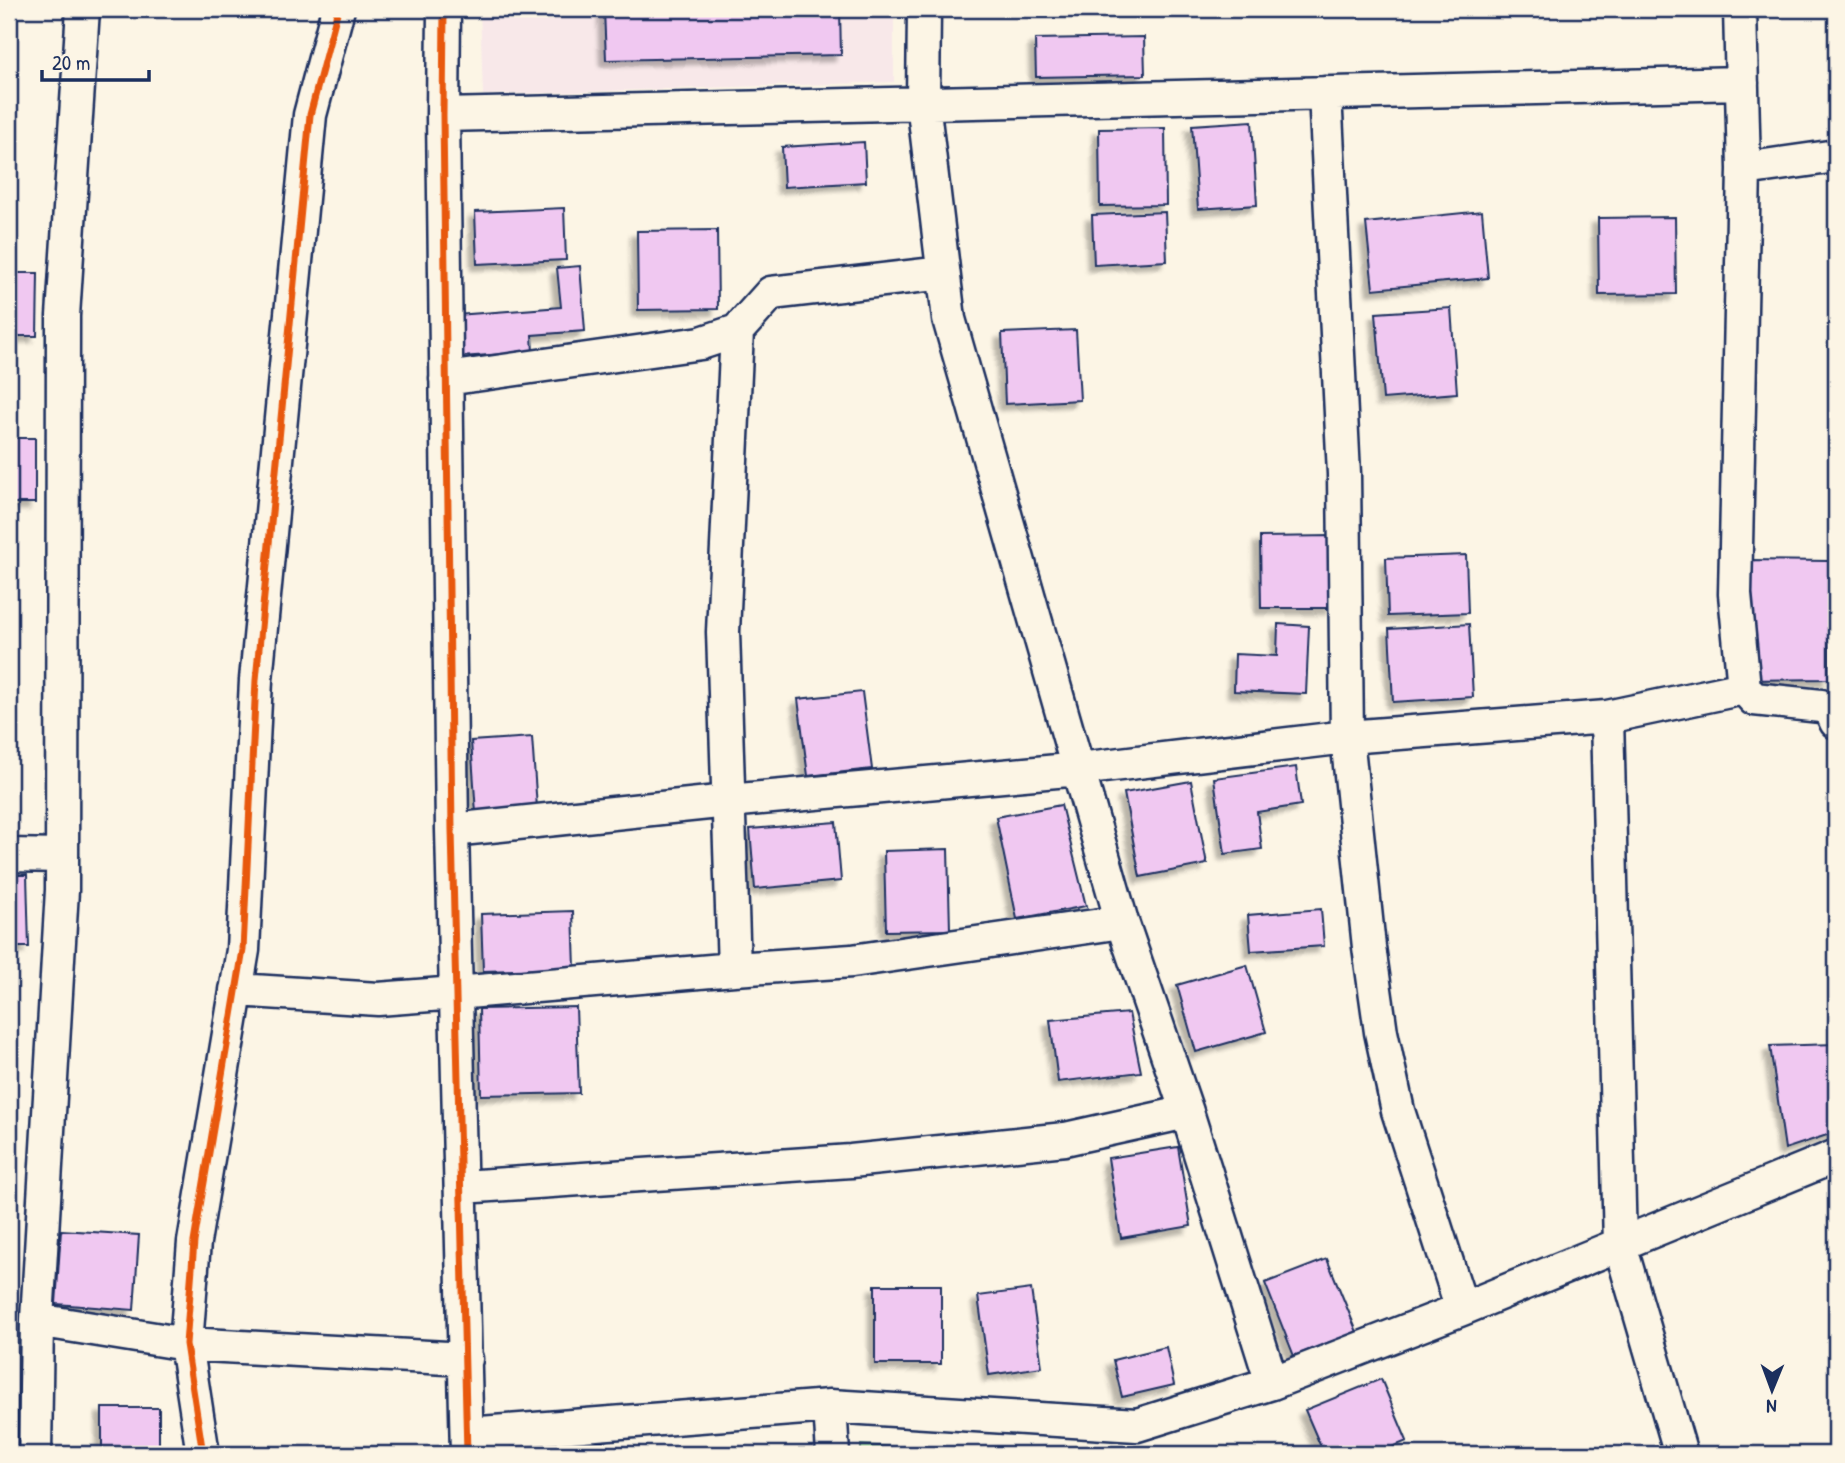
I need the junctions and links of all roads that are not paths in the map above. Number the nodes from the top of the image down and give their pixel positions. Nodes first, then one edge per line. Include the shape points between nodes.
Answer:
1 (83, 9) edge
2 (338, 9) edge
3 (444, 9) edge
4 (924, 9) edge
5 (1740, 9) edge
6 (1742, 83) junction
7 (1325, 93) junction
8 (923, 102) junction
9 (443, 115) junction
10 (1836, 156) edge
11 (1744, 169) junction
12 (943, 273) junction
13 (737, 331) junction
14 (446, 379) junction
15 (1744, 688) junction
16 (1607, 717) junction
17 (1836, 722) edge
18 (1347, 737) junction
19 (1079, 769) junction
20 (728, 801) junction
21 (452, 830) junction
22 (9, 855) edge
23 (62, 856) junction
24 (1122, 922) junction
25 (734, 969) junction
26 (236, 990) junction
27 (456, 993) junction
28 (1187, 1112) junction
29 (1836, 1156) edge
30 (462, 1187) junction
31 (1620, 1245) junction
32 (1462, 1309) junction
33 (37, 1320) junction
34 (186, 1344) junction
35 (466, 1359) junction
36 (1272, 1382) junction
37 (830, 1406) junction
38 (1137, 1440) edge
39 (468, 1444) edge
40 (35, 1454) edge
41 (203, 1454) edge
42 (833, 1454) edge
43 (1681, 1454) edge

1 - 23 street via 63,316
2 - 26 street via 310,115 256,680 243,950
3 - 9 street
4 - 8 street
5 - 6 street
6 - 7 street
6 - 11 street
7 - 8 street
7 - 18 street via 1344,474
8 - 9 street
8 - 12 street
9 - 14 street
10 - 11 street
11 - 15 street via 1735,594
12 - 13 street via 771,293
12 - 19 street via 949,319
13 - 14 street via 701,343
13 - 20 street via 723,632
14 - 21 street
15 - 16 street
15 - 17 street via 1754,699 1821,706 1831,711
16 - 18 street
16 - 31 street
18 - 19 street
18 - 32 street via 1381,1032 1398,1111
19 - 20 street
19 - 24 street
20 - 21 street
20 - 25 street
21 - 27 street
22 - 23 street
23 - 33 street
24 - 25 street via 852,961
24 - 28 street
25 - 27 street
26 - 27 street via 378,999
26 - 34 street via 194,1242
27 - 30 street
28 - 30 street via 1038,1142 851,1161
28 - 36 street
29 - 31 street
30 - 35 street
31 - 32 street
31 - 43 street
32 - 36 street
33 - 34 street
33 - 40 street
34 - 35 street
34 - 41 street
35 - 39 street
36 - 38 street
37 - 38 street
37 - 39 street
37 - 42 street

